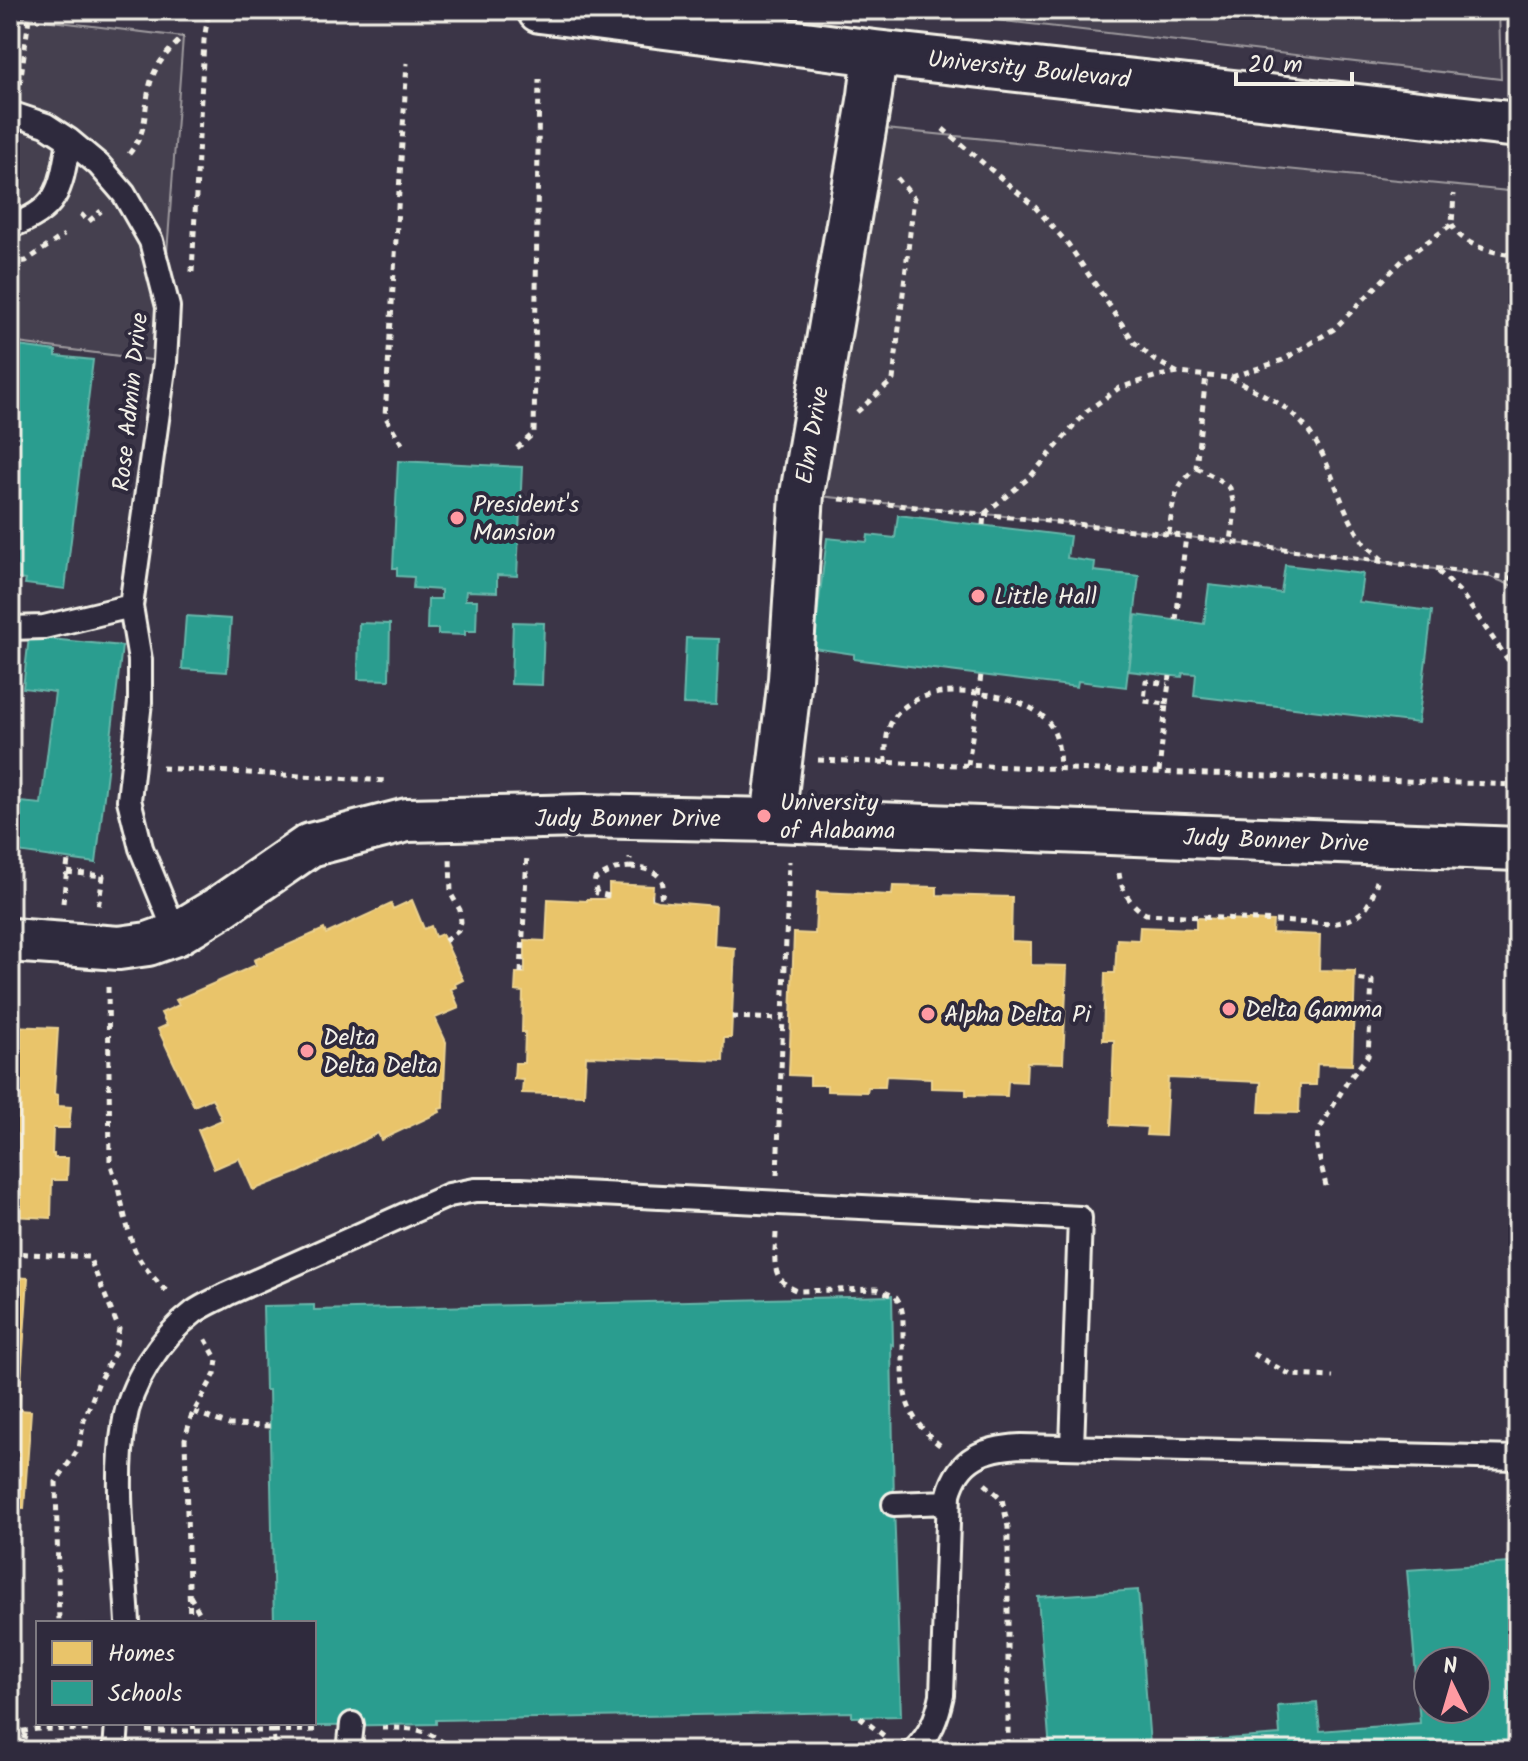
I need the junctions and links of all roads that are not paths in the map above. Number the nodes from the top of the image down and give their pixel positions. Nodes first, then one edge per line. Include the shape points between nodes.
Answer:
1 (540, 10) edge
2 (875, 53) junction
3 (12, 112) edge
4 (1518, 125) edge
5 (69, 140) junction
6 (10, 226) edge
7 (131, 606) junction
8 (10, 628) edge
9 (781, 837) junction
10 (1518, 849) edge
11 (176, 934) junction
12 (10, 940) edge
13 (1072, 1447) junction
14 (1518, 1458) edge
15 (948, 1502) junction
16 (894, 1504) dead end
17 (128, 1621) edge
18 (352, 1724) dead end
19 (349, 1751) edge
20 (914, 1751) edge

1 - 2 main road, University Boulevard
2 - 4 main road, University Boulevard
2 - 9 street, Elm Drive via 802,494
3 - 5 lane, Rose Admin Drive
5 - 6 lane via 63,177 51,204
5 - 7 lane, Rose Admin Drive via 124,194 151,241 168,307
7 - 8 lane via 44,627
7 - 11 lane, Rose Admin Drive via 140,702 129,800 141,848
9 - 10 street, Judy Bonner Drive
9 - 11 street, Judy Bonner Drive via 583,816 407,820 310,845
11 - 12 street, Judy Bonner Drive via 119,948
13 - 14 lane
13 - 15 lane via 993,1448 953,1478
13 - 17 lane via 1080,1218 521,1190 462,1192 227,1294 196,1311 169,1335 131,1398 124,1424 120,1470
15 - 16 lane
15 - 20 lane via 942,1695 937,1721
18 - 19 lane

